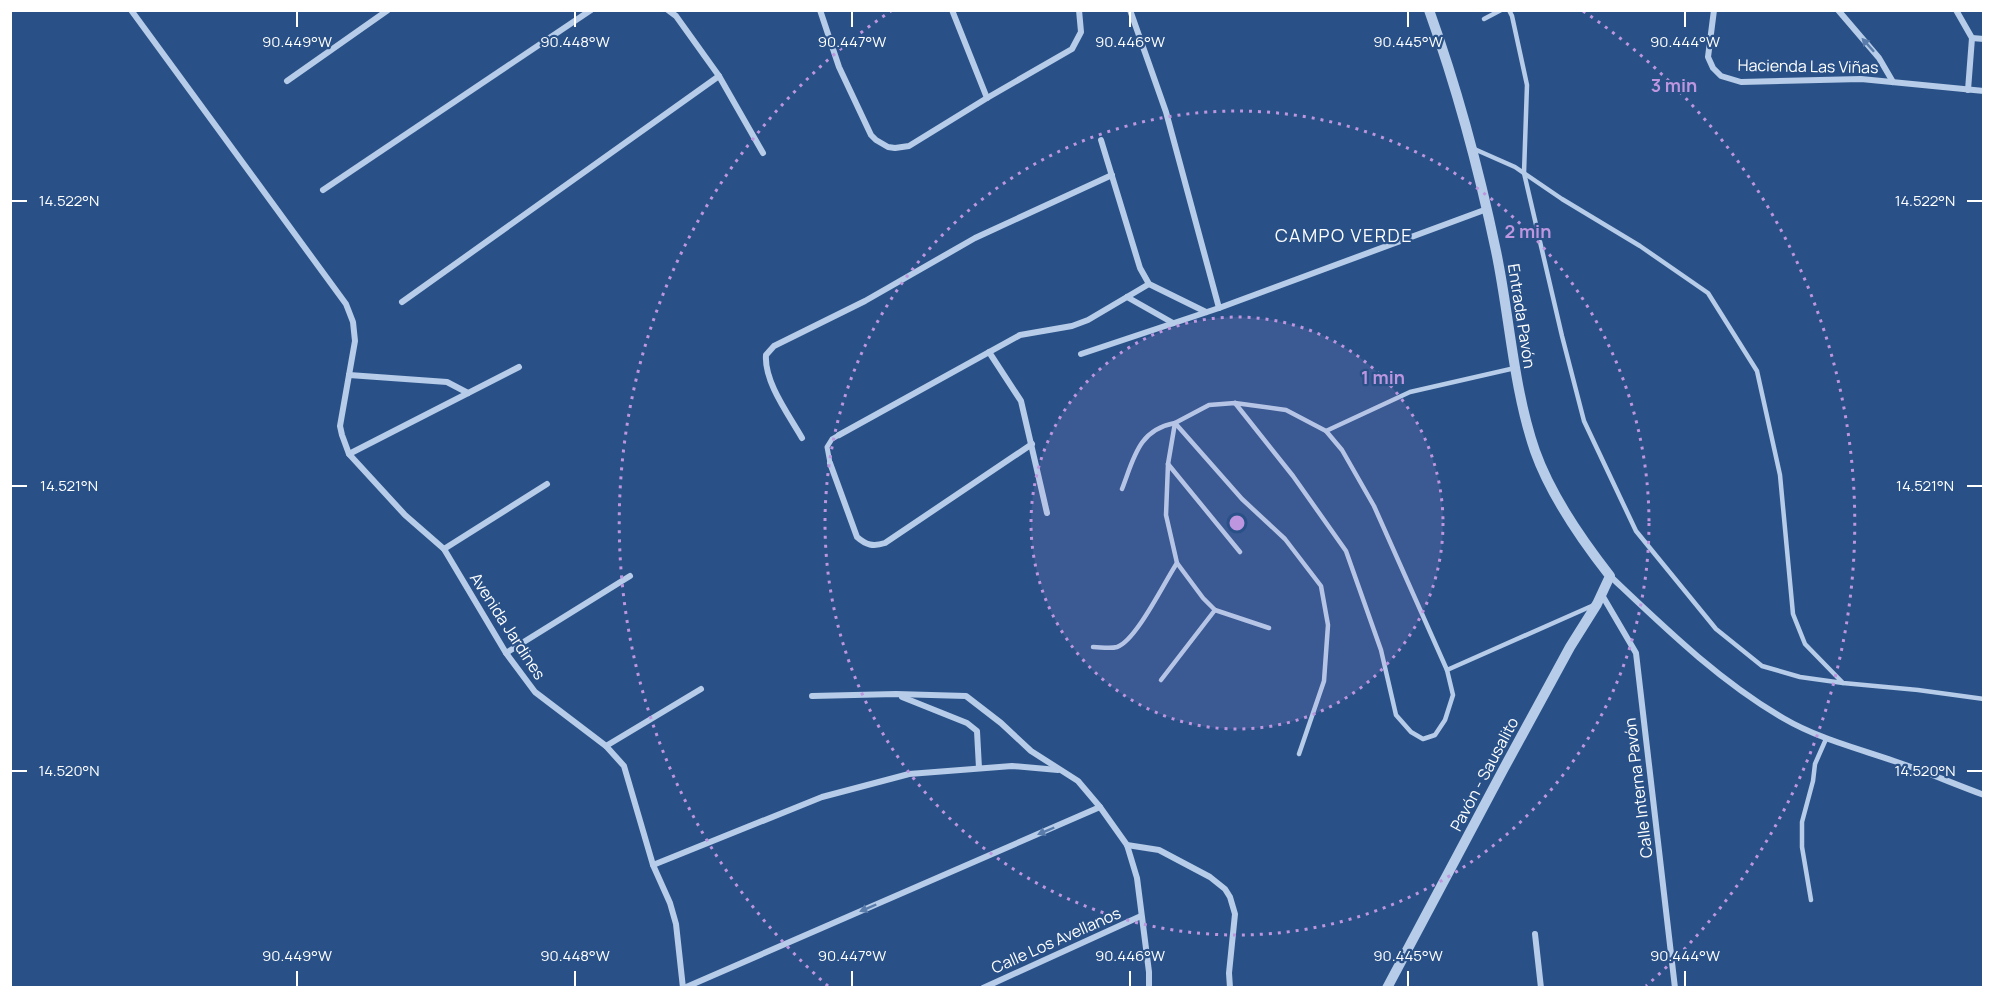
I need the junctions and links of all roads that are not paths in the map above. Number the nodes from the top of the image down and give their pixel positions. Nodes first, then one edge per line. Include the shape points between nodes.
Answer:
1 (131, 10) edge
2 (388, 10) edge
3 (591, 10) edge
4 (668, 10) edge
5 (820, 10) edge
6 (952, 10) edge
7 (1079, 10) edge
8 (1130, 10) edge
9 (1429, 10) edge
10 (1501, 10) edge
11 (1509, 10) edge
12 (1714, 10) edge
13 (1838, 10) edge
14 (1956, 10) edge
15 (1484, 19) dead end
16 (1972, 38) junction
17 (1983, 39) edge
18 (719, 76) junction
19 (287, 81) dead end
20 (1893, 82) junction
21 (1968, 90) junction
22 (1983, 91) edge
23 (987, 98) junction
24 (1101, 140) dead end
25 (1470, 147) junction
26 (763, 153) dead end
27 (1524, 173) junction
28 (1112, 175) junction
29 (323, 190) dead end
30 (1487, 208) junction
31 (1149, 284) junction
32 (1127, 297) junction
33 (402, 302) dead end
34 (1219, 308) junction
35 (1206, 312) junction
36 (1173, 323) junction
37 (989, 352) junction
38 (1081, 354) dead end
39 (519, 367) dead end
40 (1515, 368) junction
41 (349, 375) junction
42 (468, 393) junction
43 (1235, 403) junction
44 (1175, 423) junction
45 (1326, 431) junction
46 (839, 435) joint
47 (802, 438) dead end
48 (1032, 444) junction
49 (349, 454) junction
50 (830, 463) joint
51 (1168, 464) junction
52 (547, 484) dead end
53 (1122, 489) dead end
54 (1047, 513) dead end
55 (444, 549) junction
56 (1240, 552) dead end
57 (1177, 563) junction
58 (630, 576) dead end
59 (1610, 576) junction
60 (1599, 599) junction
61 (1215, 610) junction
62 (1269, 628) dead end
63 (1093, 647) dead end
64 (506, 653) junction
65 (1448, 670) junction
66 (1161, 680) dead end
67 (1843, 683) junction
68 (701, 689) dead end
69 (896, 694) junction
70 (812, 696) dead end
71 (1983, 699) edge
72 (1826, 739) junction
73 (606, 746) junction
74 (1299, 754) dead end
75 (979, 768) junction
76 (1060, 770) junction
77 (1983, 795) edge
78 (1100, 807) junction
79 (1127, 845) junction
80 (653, 866) junction
81 (1810, 900) dead end
82 (1141, 916) junction
83 (1535, 934) dead end
84 (683, 987) edge
85 (983, 987) edge
86 (1149, 987) edge
87 (1230, 987) edge
88 (1387, 987) edge
89 (1540, 987) edge
90 (1675, 987) edge

1 - 41 street via 346,304 355,341
2 - 19 street
3 - 29 street
4 - 18 street
5 - 23 street via 839,67 871,135 882,144 895,148 909,146
6 - 23 street
7 - 23 street via 1081,32 1072,49
8 - 34 street via 1166,112
9 - 25 street, Entrada Pavón
10 - 15 lane
11 - 27 lane via 1527,85
12 - 20 street, Hacienda Las Viñas via 1708,57 1721,76 1742,82
20 -> 13 street, Hacienda Las Viñas via 1879,58
14 - 16 street
16 - 17 street
16 - 21 street
18 - 26 street
18 - 33 street
20 - 21 street, Hacienda Las Viñas
21 - 22 street, Hacienda Las Viñas
24 - 28 street
25 - 27 lane
25 - 30 street, Entrada Pavón
27 - 67 lane via 1708,293 1757,371 1780,475 1793,614 1805,644
27 - 67 lane via 1584,421 1636,531 1716,629 1762,666
28 - 31 street via 1140,268
28 - 47 street via 975,238 865,301 774,346 766,355 765,366
30 - 34 street
30 - 40 street, Entrada Pavón
31 - 32 street
31 - 35 street
32 - 36 street
32 - 37 street via 1080,323 1020,335
34 - 35 street
35 - 36 street
36 - 38 street
37 - 46 street
37 - 48 street via 1021,401
39 - 42 street
40 - 45 lane via 1410,392
40 - 59 street, Entrada Pavón via 1536,454 1573,524
41 - 42 street via 447,382
41 - 49 street, Avenida Jardines via 341,416
42 - 49 street
43 - 44 lane via 1209,405
43 - 45 lane via 1286,410
43 - 65 lane via 1346,550 1380,650 1395,715 1423,739 1436,735 1445,720 1453,695
44 - 51 lane
44 - 53 lane via 1150,432 1141,442
44 - 74 lane via 1242,499 1285,539 1321,586 1328,625 1324,681
45 - 65 lane via 1342,450 1374,506
46 - 50 street via 827,447
48 - 50 street via 885,543 875,545 857,537
48 - 54 street
49 - 55 street, Avenida Jardines via 405,515
51 - 56 lane
51 - 57 lane via 1166,515
52 - 55 street
55 - 64 street, Avenida Jardines
57 - 61 lane
57 - 63 lane via 1126,641 1117,647
58 - 64 street
59 - 60 street, Pavón - Sausalito
59 - 72 street via 1736,688 1784,719
60 - 65 lane
60 - 88 street, Pavón - Sausalito
60 - 90 street, Calle Interna Pavón via 1636,652
61 - 62 lane
61 - 66 lane
64 - 73 street, Avenida Jardines via 535,692
67 - 71 lane
68 - 73 street
69 - 70 street
69 - 75 street via 967,723 977,731
69 - 76 street via 966,696 1031,751
72 - 77 street
72 - 81 lane via 1815,764 1802,822
73 - 80 street, Avenida Jardines via 624,766
75 - 76 street
75 - 80 street via 909,774 822,797
76 - 78 street via 1078,781
78 - 79 street
78 -> 84 street
79 - 82 street via 1137,878
79 - 87 street via 1159,850 1225,889 1235,914
80 - 84 street, Avenida Jardines via 676,924
82 - 85 street, Calle Los Avellanos
82 - 86 street
83 - 89 street

